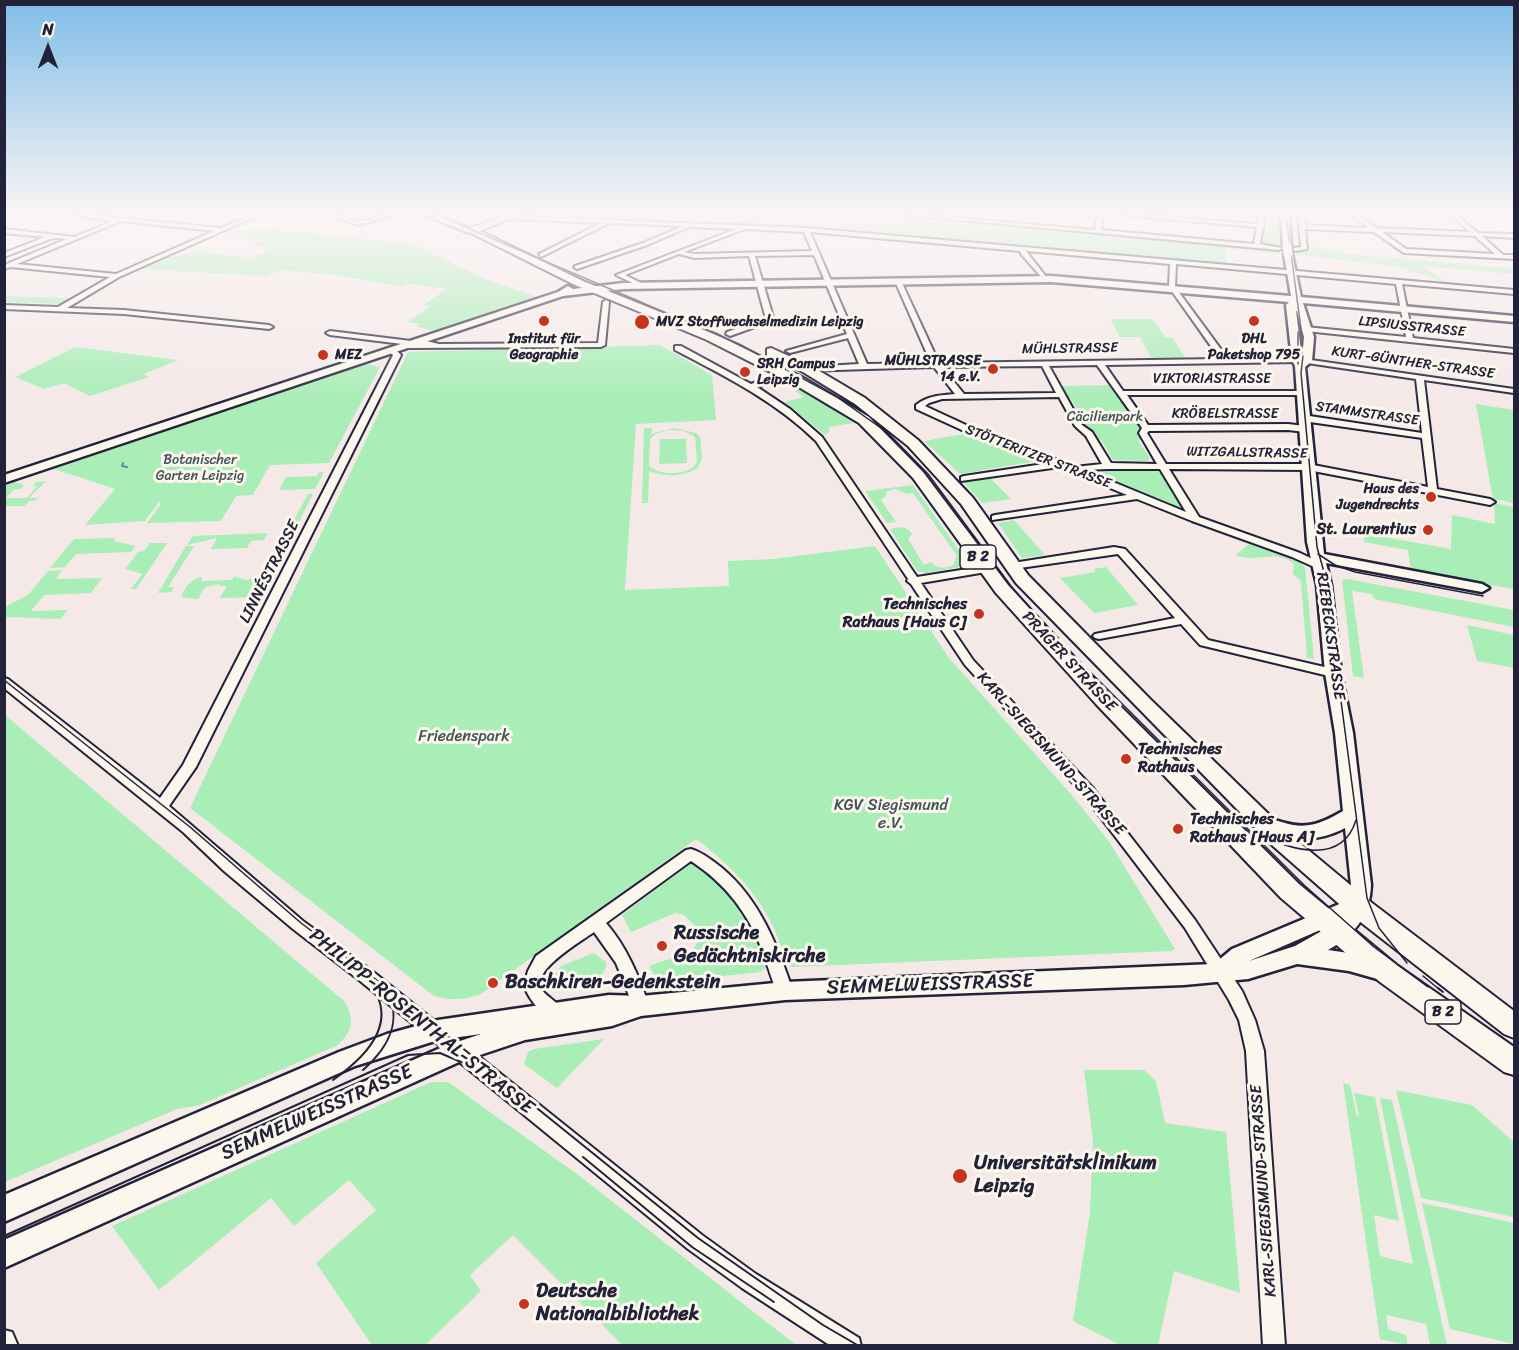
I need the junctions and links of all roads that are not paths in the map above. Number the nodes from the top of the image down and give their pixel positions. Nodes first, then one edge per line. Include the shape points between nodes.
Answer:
1 (114, 278) edge
2 (569, 278) joint
3 (585, 278) edge
4 (635, 278) edge
5 (758, 278) edge
6 (825, 278) edge
7 (1172, 278) edge
8 (1294, 278) edge
9 (1335, 278) edge
10 (1044, 279) joint
11 (898, 281) junction
12 (827, 282) junction
13 (595, 284) junction
14 (760, 284) junction
15 (1399, 284) junction
16 (646, 286) junction
17 (1172, 287) junction
18 (613, 290) junction
19 (1515, 292) edge
20 (561, 294) junction
21 (635, 295) junction
22 (1297, 299) junction
23 (4, 306) edge
24 (60, 309) junction
25 (1404, 311) junction
26 (1515, 319) edge
27 (269, 327) dead end
28 (1306, 329) junction
29 (330, 333) dead end
30 (730, 334) junction
31 (849, 334) junction
32 (1410, 340) junction
33 (411, 344) junction
34 (439, 346) junction
35 (678, 348) dead end
36 (391, 350) junction
37 (790, 351) dead end
38 (1515, 351) edge
39 (1225, 360) junction
40 (1099, 362) junction
41 (1301, 362) junction
42 (1044, 363) junction
43 (936, 365) junction
44 (864, 366) junction
45 (843, 367) junction
46 (807, 369) junction
47 (787, 374) junction
48 (1420, 378) junction
49 (823, 379) junction
50 (752, 386) junction
51 (1515, 391) edge
52 (1123, 393) junction
53 (1302, 393) junction
54 (1060, 395) junction
55 (962, 396) junction
56 (1304, 424) junction
57 (1146, 428) junction
58 (1427, 436) junction
59 (1058, 464) junction
60 (1108, 466) junction
61 (1163, 466) junction
62 (1308, 466) junction
63 (1074, 471) junction
64 (4, 479) edge
65 (964, 479) dead end
66 (1433, 492) junction
67 (1138, 496) junction
68 (1490, 502) dead end
69 (995, 518) dead end
70 (1196, 519) junction
71 (1320, 562) junction
72 (1013, 566) junction
73 (987, 569) junction
74 (912, 581) junction
75 (1483, 593) dead end
76 (1183, 620) junction
77 (1099, 636) dead end
78 (1333, 673) junction
79 (4, 682) edge
80 (161, 807) junction
81 (1353, 814) junction
82 (1265, 824) junction
83 (1358, 905) junction
84 (596, 923) junction
85 (1330, 927) junction
86 (1294, 955) junction
87 (1220, 972) junction
88 (1389, 974) junction
89 (785, 991) junction
90 (641, 1006) junction
91 (557, 1013) junction
92 (1515, 1026) edge
93 (434, 1032) junction
94 (458, 1051) junction
95 (1515, 1063) edge
96 (4, 1209) edge
97 (4, 1254) edge
98 (4, 1340) edge
99 (8, 1346) edge
100 (851, 1346) edge
101 (1274, 1346) edge

1 - 24 street
2 - 13 main road, B 2
2 - 20 main road via 571,285
3 - 13 main road, B 2
4 - 18 street
5 - 14 street
6 - 12 street
7 - 17 street
8 - 22 main road, RIEBECKSTRASSE
9 - 15 street
10 - 11 main road
10 - 17 main road
11 - 12 main road
11 - 43 street
12 - 14 main road
12 - 31 street
13 - 18 main road, B 2
13 - 20 main road
14 - 16 main road
14 - 30 street via 770,320
15 - 19 street
15 - 25 street
16 - 18 main road
16 - 21 main road via 636,290
17 - 22 main road
17 - 39 street
18 - 21 main road, B 2
18 - 34 street via 601,345
18 - 47 main road, PRAGER STRASSE / B 2
20 - 33 main road
21 - 30 main road, PRAGER STRASSE / B 2
22 - 25 main road
22 - 28 main road, RIEBECKSTRASSE
22 - 41 main road, RIEBECKSTRASSE via 1291,305
23 - 24 street
24 - 27 street
25 - 26 main road
25 - 32 street
28 - 32 street, LIPSIUSSTRASSE
28 - 41 main road, RIEBECKSTRASSE via 1310,354
29 - 33 street
30 - 46 main road, PRAGER STRASSE / B 2
31 - 37 street
31 - 44 street
32 - 38 street, LIPSIUSSTRASSE
33 - 34 street
33 - 34 street
33 - 36 main road
35 - 50 street, KARL-SIEGISMUND-STRASSE
36 - 64 main road
36 - 80 street, LINNÉSTRASSE via 397,355 229,691 189,767
39 - 40 street, MÜHLSTRASSE
39 - 41 street, MÜHLSTRASSE
40 - 42 street, MÜHLSTRASSE
40 - 52 street
41 - 48 street, KURT-GÜNTHER-STRASSE
41 - 53 main road, RIEBECKSTRASSE
42 - 43 street, MÜHLSTRASSE
42 - 54 street
43 - 44 street, MÜHLSTRASSE
43 - 55 street
44 - 45 street, MÜHLSTRASSE
45 - 46 street, MÜHLSTRASSE
45 - 49 street, MÜHLSTRASSE
46 - 47 main road
46 - 49 main road, PRAGER STRASSE / B 2
47 - 50 street
47 - 73 main road, PRAGER STRASSE / B 2 via 850,410 882,437 918,475
48 - 51 street, KURT-GÜNTHER-STRASSE
48 - 58 street
49 - 72 main road, PRAGER STRASSE / B 2 via 865,404 913,443 967,501
50 - 74 street, KARL-SIEGISMUND-STRASSE via 819,439
52 - 53 street, VIKTORIASTRASSE
52 - 57 street
53 - 56 main road, RIEBECKSTRASSE
54 - 55 street, STÖTTERITZER STRASSE
54 - 60 street
55 - 59 street, STÖTTERITZER STRASSE via 926,401 919,407
56 - 57 street, KRÖBELSTRASSE
56 - 58 street, STAMMSTRASSE
56 - 62 main road, RIEBECKSTRASSE
57 - 61 street via 1143,433
58 - 66 street
59 - 63 street, STÖTTERITZER STRASSE
59 - 65 street
60 - 61 street, WITZGALLSTRASSE
60 - 63 street, WITZGALLSTRASSE
61 - 62 street, WITZGALLSTRASSE
61 - 70 street
62 - 66 street, WITZGALLSTRASSE
62 - 71 main road, RIEBECKSTRASSE
63 - 67 street, STÖTTERITZER STRASSE
66 - 68 street, WITZGALLSTRASSE
67 - 69 street
67 - 70 street, STÖTTERITZER STRASSE
70 - 71 street, STÖTTERITZER STRASSE
71 - 75 main road, STÖTTERITZER STRASSE
71 - 78 main road, RIEBECKSTRASSE
72 - 76 street via 1121,551
72 - 82 main road, PRAGER STRASSE / B 2 via 1075,634
73 - 74 street
73 - 85 main road, PRAGER STRASSE / B 2 via 1103,700
74 - 87 street, KARL-SIEGISMUND-STRASSE via 969,662 1088,790 1190,924
76 - 77 street
76 - 78 street via 1204,643 1214,647
78 - 81 main road, RIEBECKSTRASSE
79 - 80 street, PHILIPP-ROSENTHAL-STRASSE
80 - 93 street, PHILIPP-ROSENTHAL-STRASSE via 298,925
81 - 82 main road via 1328,830 1311,835
81 - 83 main road, RIEBECKSTRASSE via 1361,885
82 - 83 main road, PRAGER STRASSE / B 2
83 - 85 main road, SEMMELWEISSTRASSE via 1348,925
83 - 92 main road, PRAGER STRASSE / B 2
84 - 89 street via 691,854 709,864 749,904 774,954
84 - 90 street via 612,939 631,975
84 - 91 street via 542,961 532,977 537,998
85 - 86 main road, SEMMELWEISSTRASSE
85 - 87 main road, SEMMELWEISSTRASSE via 1240,955
85 - 88 main road, PRAGER STRASSE / B 2
86 - 87 main road, SEMMELWEISSTRASSE via 1251,970
86 - 88 main road via 1349,962
87 - 89 main road, SEMMELWEISSTRASSE
87 - 101 street, KARL-SIEGISMUND-STRASSE via 1247,1020 1255,1051
88 - 95 main road, PRAGER STRASSE / B 2
89 - 90 main road, SEMMELWEISSTRASSE
90 - 91 main road, SEMMELWEISSTRASSE via 609,1005
90 - 94 main road, SEMMELWEISSTRASSE via 612,1016 525,1030
91 - 93 main road, SEMMELWEISSTRASSE
93 - 94 street, PHILIPP-ROSENTHAL-STRASSE
93 - 96 main road, SEMMELWEISSTRASSE via 347,1059
94 - 97 main road, SEMMELWEISSTRASSE
94 - 100 street, PHILIPP-ROSENTHAL-STRASSE via 695,1242
98 - 99 street

